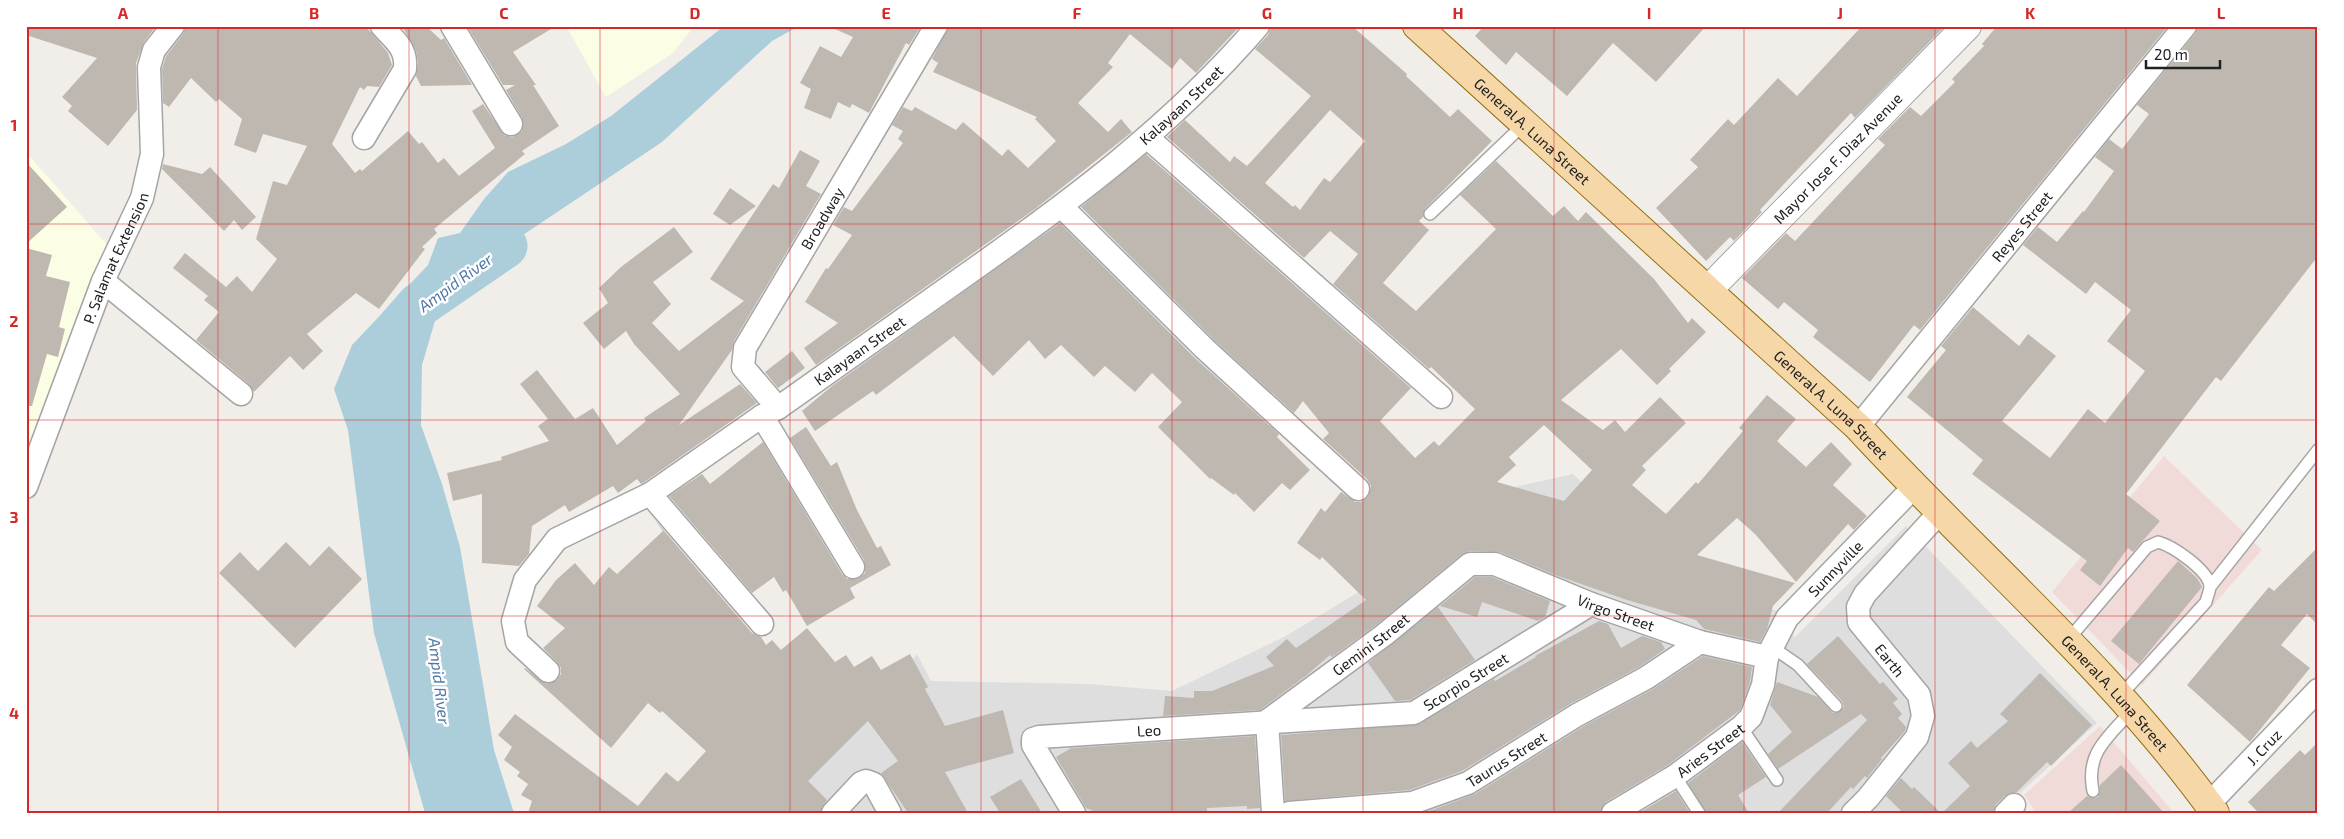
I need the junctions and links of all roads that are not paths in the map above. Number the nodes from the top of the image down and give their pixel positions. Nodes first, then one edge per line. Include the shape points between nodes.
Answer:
1 (173, 26) edge
2 (382, 26) edge
3 (452, 26) edge
4 (936, 26) edge
5 (1258, 26) edge
6 (1416, 26) edge
7 (1968, 26) edge
8 (2185, 26) edge
9 (511, 124) dead end
10 (1524, 124) junction
11 (364, 138) dead end
12 (1148, 138) junction
13 (1062, 207) junction
14 (1430, 214) dead end
15 (103, 281) junction
16 (1708, 290) junction
17 (241, 394) dead end
18 (1441, 397) dead end
19 (770, 412) junction
20 (1858, 427) junction
21 (2318, 450) edge
22 (26, 487) edge
23 (1914, 487) junction
24 (1358, 489) dead end
25 (650, 494) junction
26 (1939, 513) junction
27 (1470, 564) joint
28 (853, 567) dead end
29 (2210, 587) junction
30 (1591, 604) junction
31 (762, 624) dead end
32 (2068, 640) junction
33 (1700, 642) junction
34 (1769, 652) junction
35 (548, 671) dead end
36 (2318, 690) edge
37 (2126, 703) junction
38 (1836, 706) dead end
39 (1267, 721) junction
40 (1742, 727) junction
41 (1675, 776) junction
42 (1777, 780) dead end
43 (2093, 791) dead end
44 (1867, 808) edge
45 (2208, 809) edge
46 (833, 813) edge
47 (890, 813) edge
48 (1074, 813) edge
49 (1273, 813) edge
50 (1289, 813) edge
51 (1613, 813) edge
52 (1699, 813) edge

1 - 15 street, P. Salamat Extension via 154,50 149,67 152,154 142,198
2 - 11 street via 402,48 406,56 405,68
3 - 9 street
4 - 19 street, Broadway via 745,348 743,367
5 - 12 street, Kalayaan Street via 1221,69
6 - 10 main road, General A. Luna Street
7 - 16 street, Mayor Jose F. Diaz Avenue
8 - 20 street, Reyes Street
10 - 14 lane
10 - 16 main road, General A. Luna Street
12 - 13 street, Kalayaan Street
12 - 18 street
13 - 19 street, Kalayaan Street
13 - 24 street via 1205,348
15 - 17 street
15 - 22 street, P. Salamat Extension
16 - 20 main road, General A. Luna Street
19 - 25 street, Kalayaan Street
19 - 28 street, Broadway
20 - 23 main road, General A. Luna Street
21 - 29 lane
23 - 26 main road, General A. Luna Street
23 - 34 street, Sunnyville via 1787,618
25 - 31 street
25 - 35 street, Kalayaan Street via 557,539 525,580 513,621 517,642
26 - 32 main road, General A. Luna Street
26 - 44 street, Earth via 1865,594 1858,606 1859,622 1919,695 1923,716 1917,737
27 - 30 street, Virgo Street via 1495,564
27 - 39 street, Gemini Street via 1384,635
29 - 32 lane via 2205,575 2178,551 2171,545 2158,542 2147,547
29 - 37 lane via 2206,602
30 - 33 street, Virgo Street
30 - 39 street, Scorpio Street via 1414,713
32 - 37 main road, General A. Luna Street
33 - 34 street, Virgo Street
33 - 50 street, Taurus Street via 1646,678 1577,715 1468,783 1412,803
34 - 38 lane via 1798,664
34 - 40 street, Aries Street via 1758,702
36 - 45 street, J. Cruz
37 - 43 lane via 2094,754 2089,774
37 - 45 main road, General A. Luna Street
39 - 48 street, Leo via 1033,739 1033,745
39 - 49 street
40 - 41 street, Aries Street
40 - 42 lane
41 - 51 street, Aries Street
41 - 52 lane
46 - 47 street via 866,781 874,784

